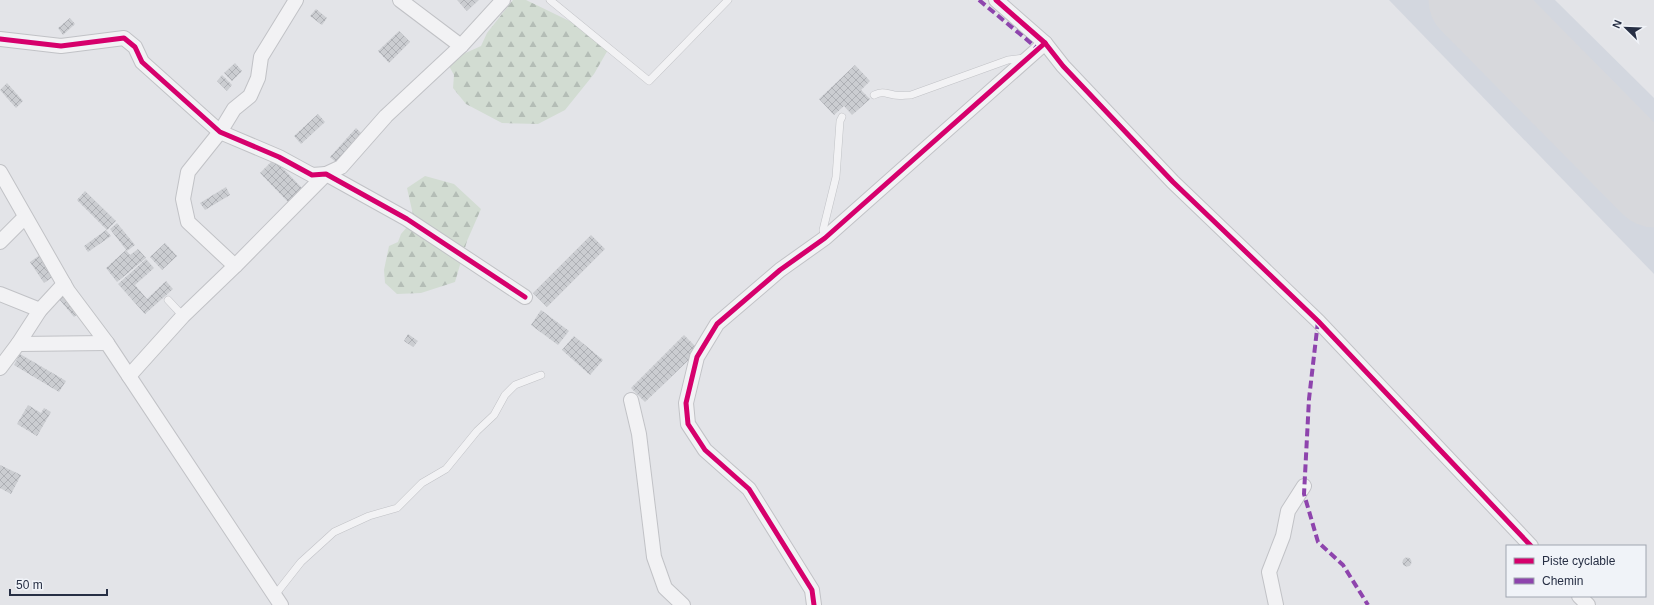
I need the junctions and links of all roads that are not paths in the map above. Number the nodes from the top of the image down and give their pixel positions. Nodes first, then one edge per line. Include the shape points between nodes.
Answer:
1 (296, 0) edge
2 (400, 0) edge
3 (503, 0) edge
4 (550, 0) edge
5 (728, 0) edge
6 (996, 0) edge
7 (0, 39) edge
8 (1045, 44) junction
9 (461, 46) junction
10 (1029, 58) junction
11 (874, 95) dead end
12 (842, 117) dead end
13 (220, 132) junction
14 (0, 172) edge
15 (326, 174) junction
16 (25, 217) junction
17 (825, 238) junction
18 (0, 242) edge
19 (235, 266) junction
20 (64, 284) junction
21 (0, 294) edge
22 (525, 298) dead end
23 (168, 300) dead end
24 (40, 310) junction
25 (183, 316) junction
26 (107, 343) junction
27 (18, 344) junction
28 (0, 368) edge
29 (541, 375) dead end
30 (129, 376) junction
31 (631, 400) dead end
32 (1304, 486) dead end
33 (1531, 545) edge
34 (1580, 597) edge
35 (275, 602) edge
36 (683, 605) edge
37 (814, 605) edge
38 (1276, 605) edge
39 (1588, 605) edge

1 - 13 street via 261,57 258,78 250,96 234,109
2 - 9 street
3 - 9 street
4 - 5 lane via 649,81
6 - 8 street
7 - 13 street via 61,46 124,38 135,47 142,62
8 - 10 street
8 - 33 street via 1174,182 1318,321
9 - 15 street via 386,116 341,166
10 - 11 lane via 1008,60 911,95 880,92
10 - 17 street
12 - 17 lane via 836,178 824,230
13 - 15 street via 279,157 312,175
13 - 19 street via 188,172 183,199 188,222
14 - 16 street
15 - 19 street
15 - 22 street via 408,219
16 - 18 street
16 - 20 street
17 - 37 street via 780,270 717,324 697,357 686,402 688,424 705,450 748,489 812,590
19 - 25 street
20 - 24 street
20 - 26 street
21 - 24 street
23 - 25 lane
24 - 27 street
25 - 30 street
26 - 27 street
26 - 30 street
27 - 28 street
29 - 35 lane via 515,385 505,395 494,415 477,431 446,469 422,483 397,508 369,516 334,532 301,562
30 - 35 street
31 - 36 street via 639,434 654,557 665,588
32 - 38 street via 1288,511 1283,536 1269,572
34 - 39 street

